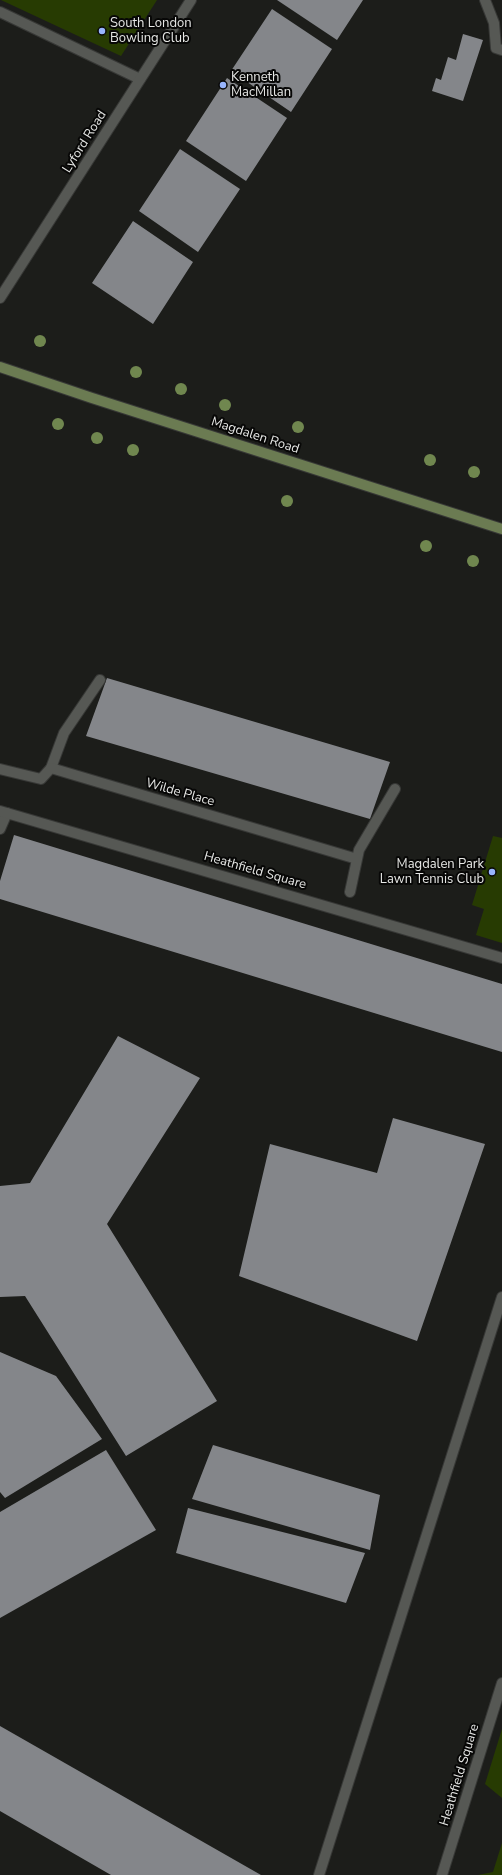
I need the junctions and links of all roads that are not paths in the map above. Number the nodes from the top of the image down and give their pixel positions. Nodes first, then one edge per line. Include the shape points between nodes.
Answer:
1 (191, 0) edge
2 (484, 0) edge
3 (0, 12) edge
4 (502, 50) edge
5 (140, 78) junction
6 (0, 298) edge
7 (0, 366) edge
8 (502, 529) edge
9 (100, 680) dead end
10 (51, 768) junction
11 (0, 769) edge
12 (395, 789) dead end
13 (3, 812) edge
14 (0, 829) edge
15 (357, 859) junction
16 (350, 892) dead end
17 (502, 958) edge
18 (502, 1297) edge
19 (502, 1683) edge
20 (319, 1875) edge
21 (442, 1875) edge

1 - 5 street, Lyford Road
2 - 4 street via 494,23 496,48
3 - 5 street
5 - 6 street, Lyford Road
7 - 8 street, Magdalen Road via 92,398
9 - 10 street via 64,733
10 - 11 street via 41,779
10 - 15 street, Wilde Place
12 - 15 street via 359,850
13 - 14 street
13 - 17 street, Heathfield Square
15 - 16 street
18 - 20 street
19 - 21 street, Heathfield Square

